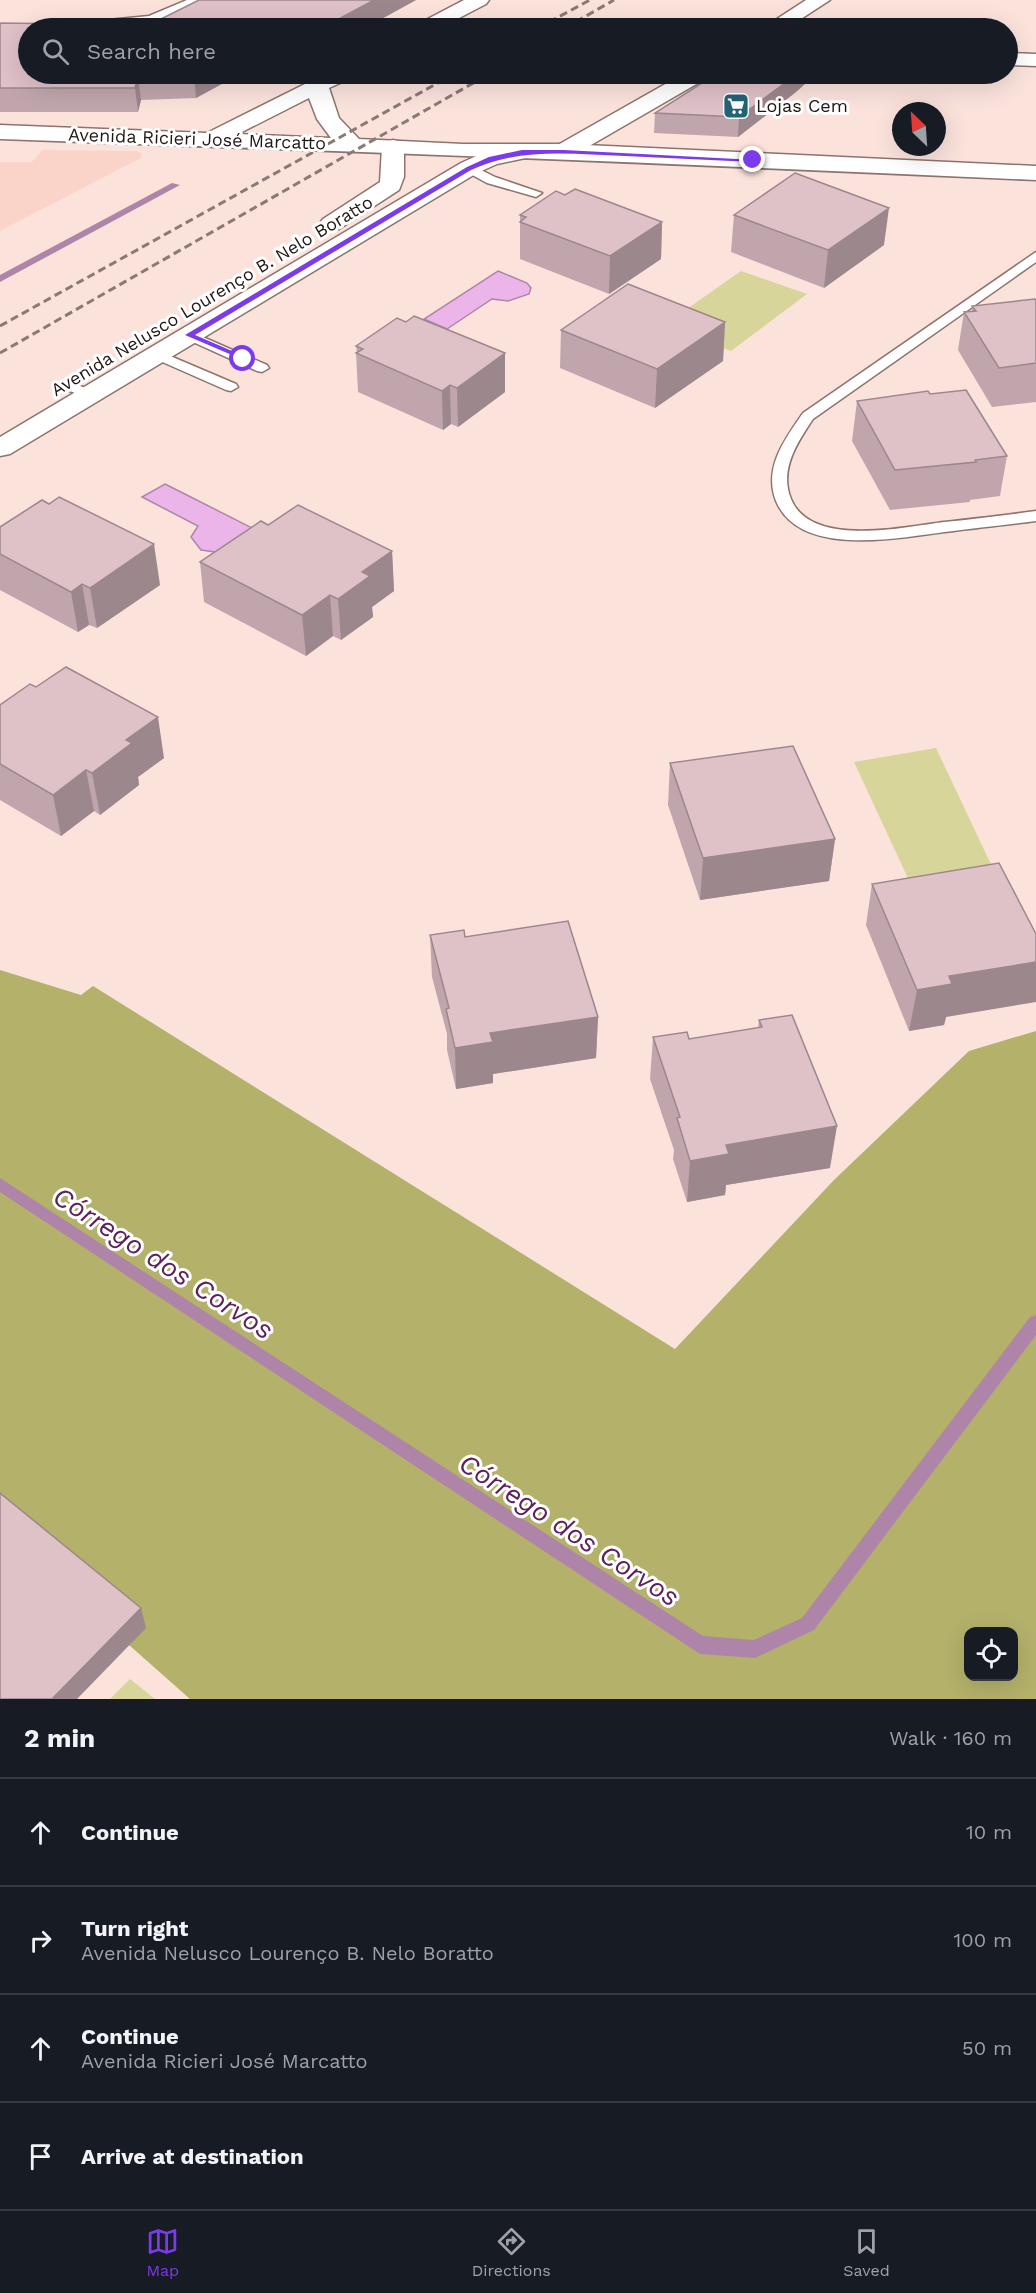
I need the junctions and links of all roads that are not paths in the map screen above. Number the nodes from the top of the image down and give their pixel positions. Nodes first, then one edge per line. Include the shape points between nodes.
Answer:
1 (202, 0) edge
2 (479, 0) edge
3 (820, 0) edge
4 (166, 18) edge
5 (444, 18) edge
6 (795, 18) edge
7 (1018, 59) edge
8 (1036, 60) edge
9 (313, 84) edge
10 (320, 84) edge
11 (679, 84) edge
12 (0, 132) edge
13 (210, 139) junction
14 (353, 145) junction
15 (393, 147) junction
16 (522, 152) junction
17 (564, 152) junction
18 (469, 168) junction
19 (1036, 173) edge
20 (537, 193) dead end
21 (1036, 256) edge
22 (189, 335) junction
23 (156, 354) junction
24 (262, 368) dead end
25 (231, 387) dead end
26 (78, 389) junction
27 (0, 425) edge
28 (0, 448) edge
29 (1036, 516) edge

1 - 4 street
2 - 5 street
3 - 6 street
7 - 8 street
9 - 13 street
10 - 14 street via 321,108 341,136
11 - 17 street
12 - 13 street, Avenida Ricieri José Marcatto
13 - 14 street, Avenida Ricieri José Marcatto
14 - 15 street, Avenida Ricieri José Marcatto
15 - 16 street, Avenida Ricieri José Marcatto
15 - 17 street, Avenida Ricieri José Marcatto via 453,142 527,145
15 - 26 street, Avenida Nelusco Lourenço B. Nelo Boratto via 391,185
16 - 17 street, Avenida Ricieri José Marcatto
16 - 18 street, Avenida Nelusco Lourenço B. Nelo Boratto via 491,158
17 - 19 street, Avenida Ricieri José Marcatto
18 - 20 lane via 491,180
18 - 22 street, Avenida Nelusco Lourenço B. Nelo Boratto
21 - 29 lane via 808,416 791,439 778,483 782,506 798,521 817,530 871,537
22 - 23 street, Avenida Nelusco Lourenço B. Nelo Boratto
22 - 24 lane
23 - 25 lane
23 - 26 street, Avenida Nelusco Lourenço B. Nelo Boratto
26 - 27 street, Avenida Nelusco Lourenço B. Nelo Boratto
26 - 28 street, Avenida Nelusco Lourenço B. Nelo Boratto

